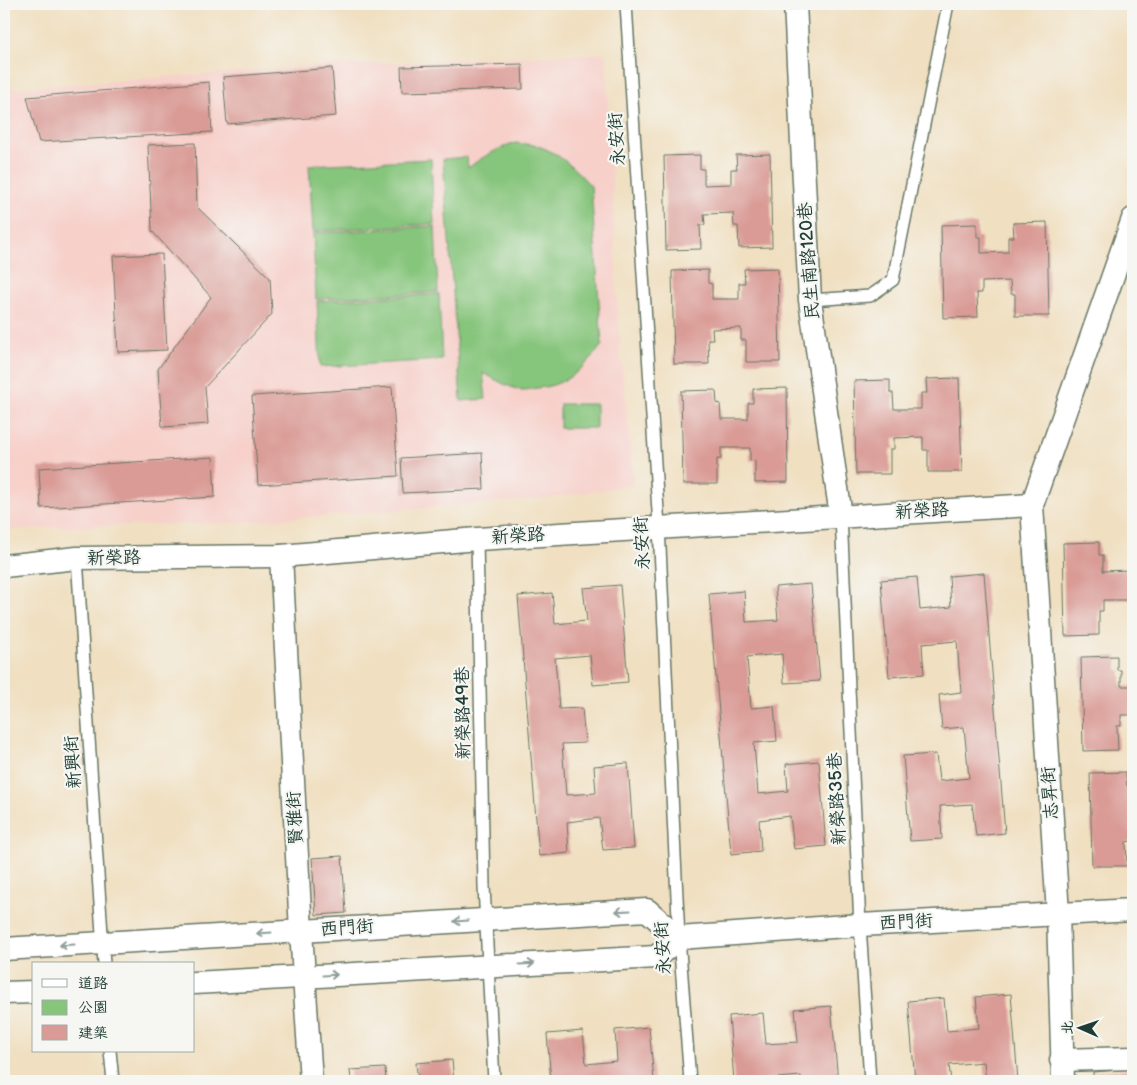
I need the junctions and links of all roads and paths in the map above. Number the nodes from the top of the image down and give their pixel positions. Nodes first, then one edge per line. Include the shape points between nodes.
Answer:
1 (626, 4) edge
2 (795, 4) edge
3 (948, 4) edge
4 (1133, 219) edge
5 (810, 300) junction
6 (1032, 504) junction
7 (841, 516) junction
8 (659, 527) junction
9 (477, 539) junction
10 (281, 556) junction
11 (77, 558) junction
12 (4, 566) edge
13 (1133, 910) edge
14 (1058, 914) junction
15 (486, 919) junction
16 (860, 925) junction
17 (301, 931) junction
18 (679, 938) junction
19 (4, 949) edge
20 (104, 953) edge
21 (304, 976) junction
22 (490, 977) junction
23 (195, 982) edge
24 (32, 992) edge
25 (4, 993) edge
26 (110, 1052) edge
27 (1133, 1058) edge
28 (1062, 1071) edge
29 (113, 1081) edge
30 (311, 1081) edge
31 (494, 1081) edge
32 (690, 1081) edge
33 (870, 1081) edge

1 - 8 lane, 永安街
2 - 5 street, 民生南路120巷
3 - 5 lane via 893,280 870,296
4 - 6 street
5 - 7 street, 民生南路120巷
6 - 7 street, 新榮路
6 - 14 street, 志昇街
7 - 8 street, 新榮路
7 - 16 lane, 新榮路35巷
8 - 9 street, 新榮路
8 - 18 lane, 永安街
9 - 10 street, 新榮路
9 - 15 lane, 新榮路49巷
10 - 11 street, 新榮路
10 - 17 street, 賢雅街
11 - 12 street, 新榮路
11 - 20 lane, 新興街
13 - 14 street, 西門街
14 - 16 street, 西門街
14 - 28 street, 志昇街
15 -> 17 street, 西門街
18 -> 15 street, 西門街 via 646,910
15 - 22 lane, 新榮路49巷
16 - 18 street, 西門街
16 - 33 lane, 新榮路35巷
17 -> 20 street, 西門街
17 - 21 street, 賢雅街
22 -> 18 street via 656,956
18 - 32 lane, 永安街
20 -> 19 street, 西門街
21 -> 22 street
21 - 23 street
21 - 30 street, 賢雅街
22 - 31 lane, 新榮路49巷
24 - 25 street
26 - 29 lane
27 - 28 street

